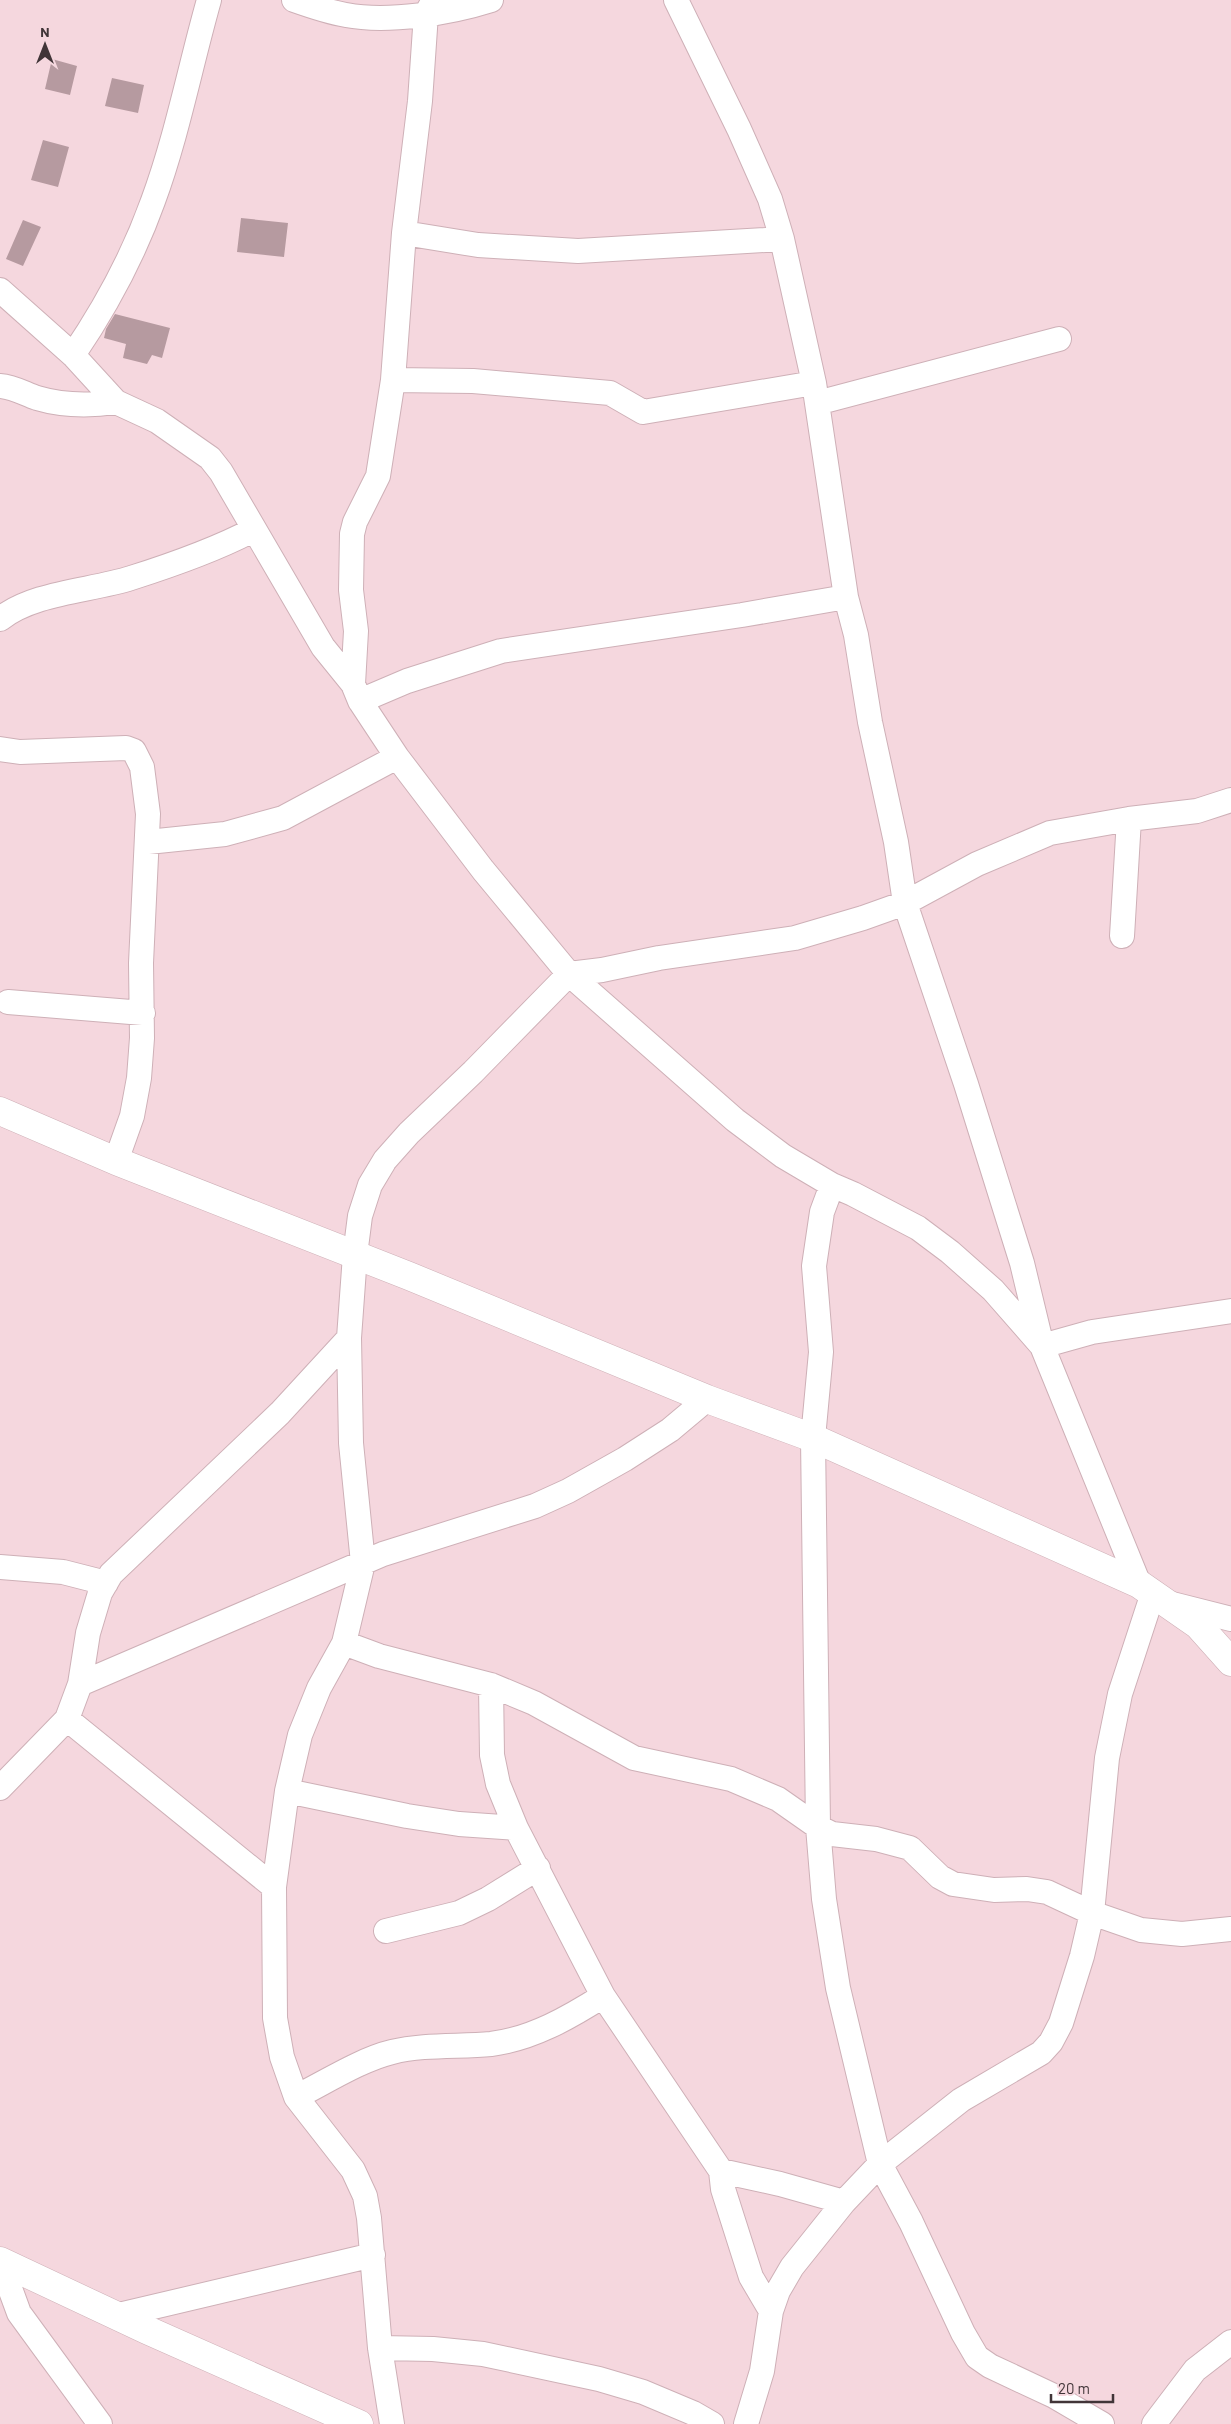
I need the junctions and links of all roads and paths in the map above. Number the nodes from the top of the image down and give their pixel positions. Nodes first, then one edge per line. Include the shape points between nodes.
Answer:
1 (209, 0) edge
2 (294, 0) edge
3 (491, 0) edge
4 (676, 0) edge
5 (430, 7) edge
6 (404, 234) junction
7 (782, 239) junction
8 (0, 290) edge
9 (1059, 339) dead end
10 (73, 355) junction
11 (393, 380) junction
12 (0, 386) edge
13 (816, 393) junction
14 (116, 402) junction
15 (253, 530) junction
16 (846, 597) junction
17 (0, 619) edge
18 (356, 692) junction
19 (0, 749) edge
20 (397, 756) junction
21 (1231, 800) edge
22 (1129, 819) junction
23 (148, 842) junction
24 (905, 903) junction
25 (1122, 936) dead end
26 (569, 974) junction
27 (8, 1002) dead end
28 (143, 1013) junction
29 (0, 1111) edge
30 (116, 1161) junction
31 (832, 1185) junction
32 (355, 1255) junction
33 (1231, 1311) edge
34 (350, 1338) junction
35 (1042, 1346) junction
36 (707, 1399) junction
37 (813, 1438) junction
38 (363, 1562) junction
39 (0, 1566) edge
40 (106, 1583) junction
41 (1154, 1594) junction
42 (1231, 1619) edge
43 (344, 1643) junction
44 (1231, 1662) edge
45 (80, 1684) junction
46 (491, 1685) junction
47 (67, 1719) junction
48 (0, 1788) edge
49 (287, 1791) junction
50 (818, 1827) junction
51 (516, 1828) junction
52 (538, 1868) junction
53 (274, 1888) junction
54 (1092, 1913) junction
55 (1231, 1929) edge
56 (386, 1932) dead end
57 (603, 1996) junction
58 (296, 2097) junction
59 (880, 2164) junction
60 (721, 2172) junction
61 (844, 2202) junction
62 (373, 2255) junction
63 (0, 2261) edge
64 (772, 2310) junction
65 (119, 2315) junction
66 (1231, 2342) edge
67 (380, 2348) junction
68 (100, 2424) edge
69 (359, 2424) edge
70 (392, 2424) edge
71 (712, 2424) edge
72 (746, 2424) edge
73 (1102, 2424) edge
74 (1154, 2424) edge

1 - 10 street via 170,151 153,202 125,263
2 - 5 street via 346,16 369,18
3 - 5 street via 470,7
4 - 7 street via 739,129 770,199
5 - 6 street
6 - 7 street via 478,245 578,251
6 - 11 street
7 - 13 street
8 - 10 street
9 - 13 street
10 - 14 street
11 - 13 street via 473,381 610,394 644,412
11 - 18 street via 378,476 352,534
12 - 14 street via 38,398 87,406
13 - 16 street
14 - 15 street via 157,421 210,458
15 - 17 street via 131,578 46,599
15 - 18 street via 323,648
16 - 18 street via 501,651 407,681
16 - 24 street via 896,842
18 - 20 street
19 - 23 street via 20,752 110,748 134,751 145,782
20 - 23 street via 283,818 225,834
20 - 26 street via 494,884
21 - 22 street via 1197,811
22 - 24 street via 1050,833 977,864
22 - 25 street
23 - 28 street via 141,963
24 - 26 street via 795,938
24 - 35 street via 1022,1264
26 - 31 street via 736,1120 782,1156
26 - 32 street via 385,1160 370,1185 360,1216
27 - 28 street
28 - 30 street via 136,1097
29 - 30 street
30 - 32 street
31 - 35 street via 918,1228 950,1252 993,1290
31 - 37 street via 822,1212 814,1266 821,1352
32 - 34 street
32 - 36 street
33 - 35 street via 1092,1332
34 - 38 street via 351,1443
34 - 40 street via 280,1413 111,1574
35 - 41 street
36 - 37 street
36 - 38 street via 670,1430 625,1460 568,1491 535,1506
37 - 41 street
37 - 50 street
38 - 43 street
38 - 45 street
39 - 40 street via 63,1572
40 - 45 street via 88,1633
41 - 42 street
41 - 44 street via 1198,1625
41 - 54 street via 1120,1694 1107,1758
43 - 46 street via 379,1656
43 - 49 street via 319,1688 300,1735
45 - 47 street
46 - 50 street via 543,1708 634,1758 731,1779 778,1799
46 - 51 street via 492,1755 498,1784
47 - 48 street
47 - 53 street
49 - 51 street via 407,1816
49 - 53 street
50 - 54 street via 832,1834 876,1839 910,1848 940,1877 953,1884 994,1890 1047,1892
50 - 59 street via 824,1899 838,1988
51 - 52 street
52 - 56 street via 459,1913
52 - 57 street
53 - 58 street via 275,2018 282,2057
54 - 55 street via 1141,1930 1182,1934
54 - 59 street via 1061,2023 1051,2042 1041,2053 961,2100
57 - 58 street via 544,2029 514,2039 494,2044 382,2054
57 - 60 street
58 - 62 street via 353,2170 365,2196
59 - 61 street
59 - 73 street via 977,2357
60 - 61 street
60 - 64 street via 723,2189 751,2277
61 - 64 street via 792,2267 778,2291
62 - 65 street
62 - 67 street
63 - 65 street
63 - 68 street via 19,2313
64 - 72 street via 762,2371
65 - 69 street
66 - 74 street via 1195,2370
67 - 70 street
67 - 71 street via 483,2354 599,2379 643,2392

